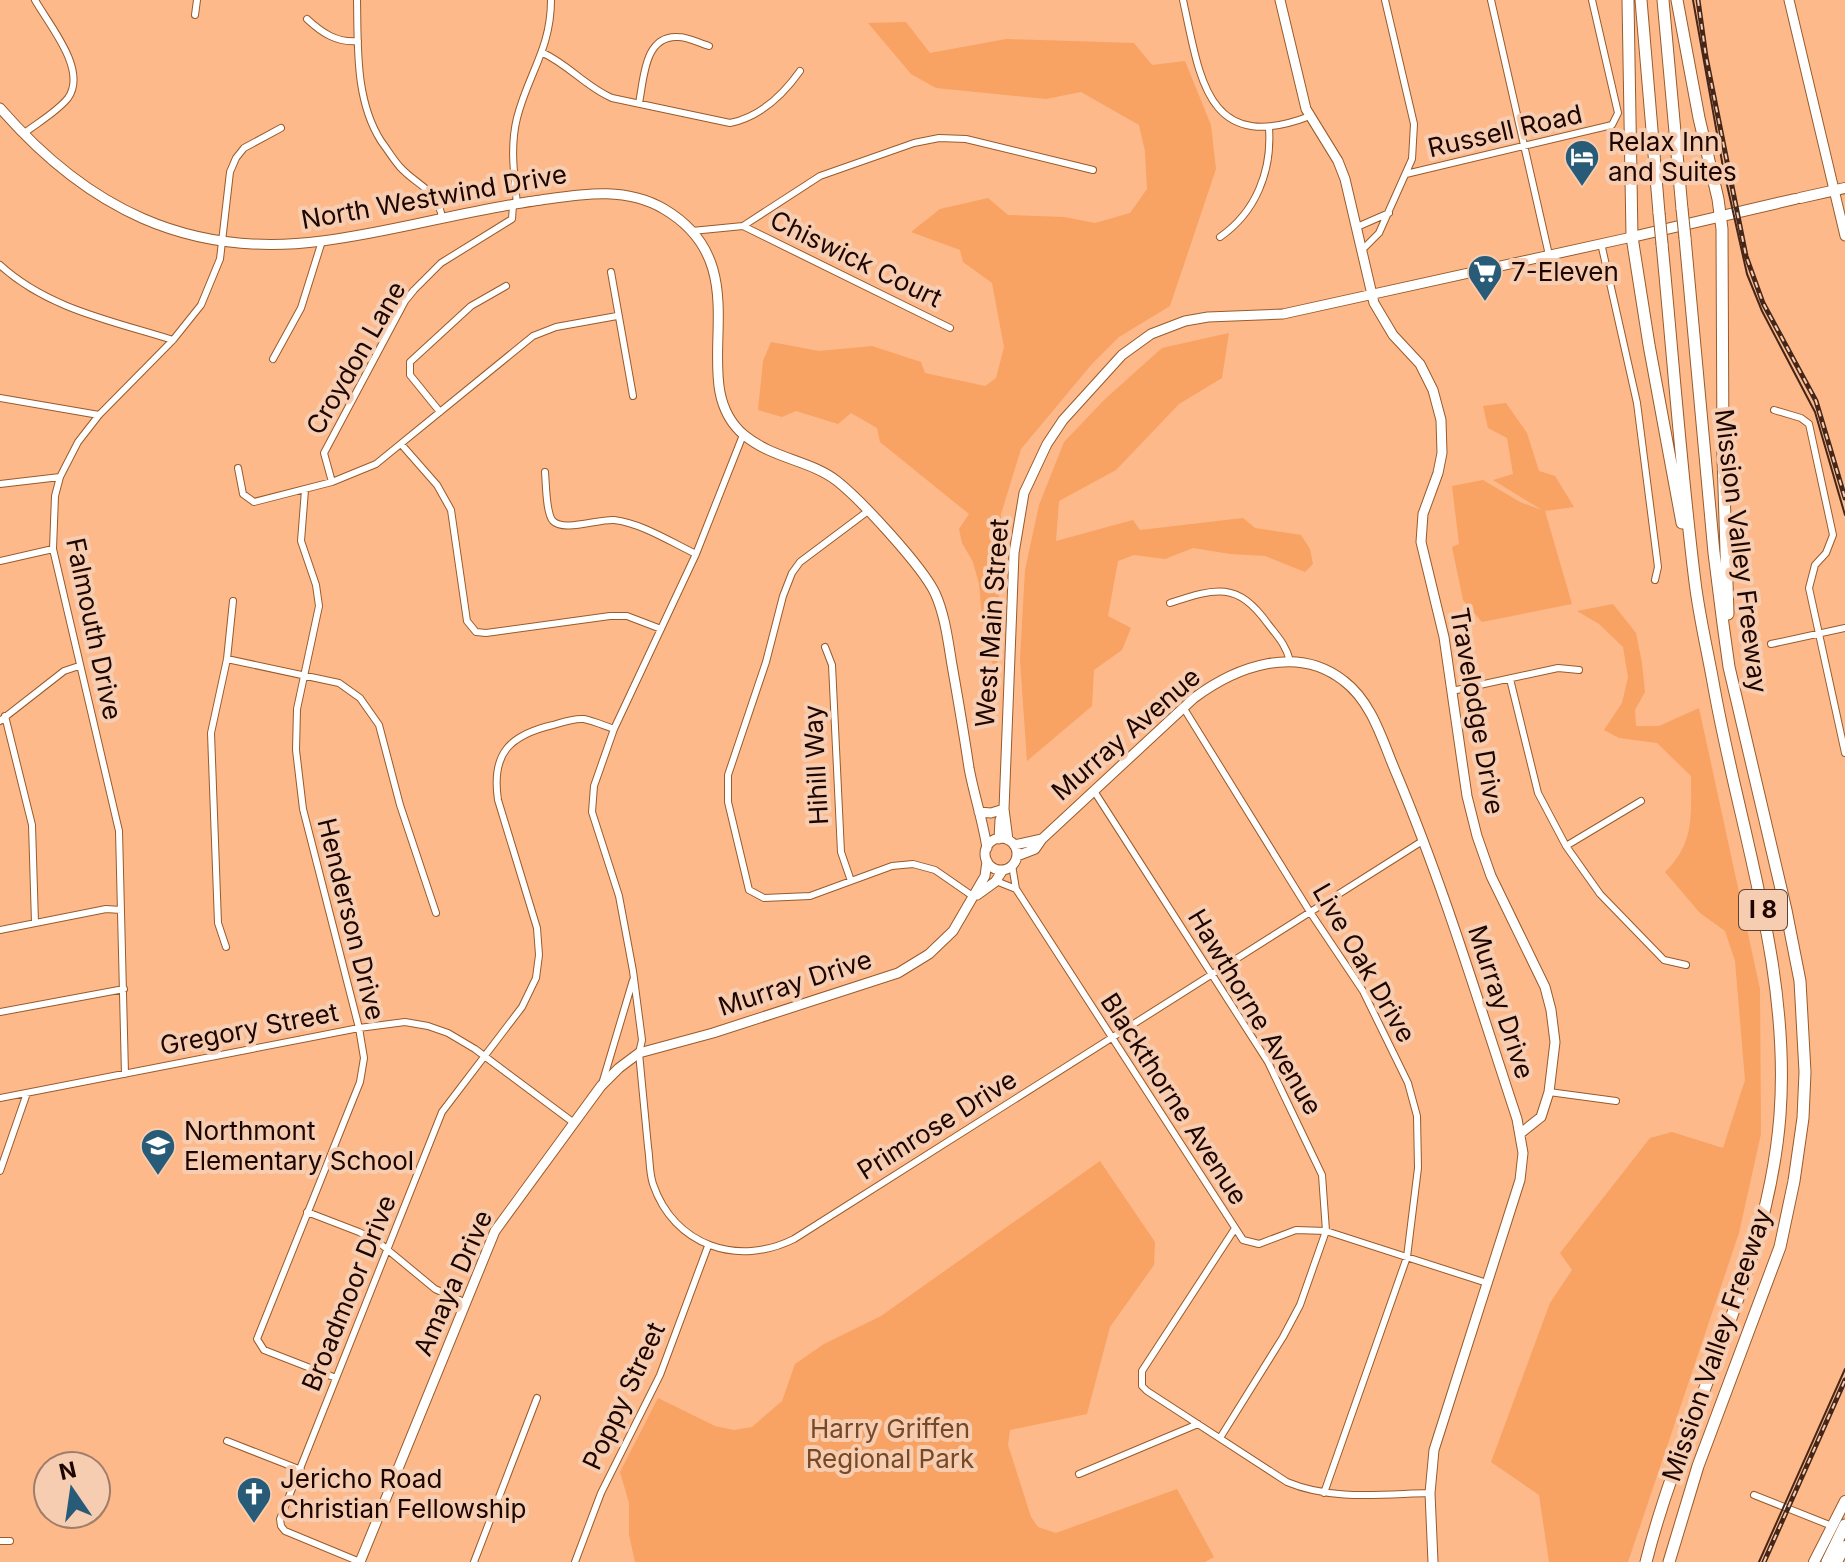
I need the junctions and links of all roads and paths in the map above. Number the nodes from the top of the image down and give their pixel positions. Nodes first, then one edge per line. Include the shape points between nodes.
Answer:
1 (35, 0) edge
2 (197, 0) edge
3 (357, 0) edge
4 (551, 0) edge
5 (1183, 0) edge
6 (1280, 0) edge
7 (1385, 0) edge
8 (1491, 0) edge
9 (1592, 0) edge
10 (1628, 0) edge
11 (1641, 0) edge
12 (1663, 0) edge
13 (1677, 0) edge
14 (1789, 0) edge
15 (195, 15) dead end
16 (307, 19) dead end
17 (358, 41) junction
18 (709, 46) dead end
19 (543, 53) junction
20 (800, 71) dead end
21 (639, 103) junction
22 (0, 108) edge
23 (1310, 116) junction
24 (281, 128) dead end
25 (1269, 128) junction
26 (23, 134) junction
27 (1526, 147) junction
28 (1093, 170) dead end
29 (1406, 174) junction
30 (1840, 189) edge
31 (515, 204) junction
32 (1389, 213) junction
33 (1721, 217) junction
34 (442, 218) junction
35 (743, 226) junction
36 (1357, 227) junction
37 (692, 231) junction
38 (1845, 236) edge
39 (1220, 237) dead end
40 (1632, 237) junction
41 (223, 241) junction
42 (322, 241) junction
43 (1601, 243) junction
44 (1362, 250) junction
45 (1549, 255) junction
46 (0, 265) edge
47 (611, 272) dead end
48 (506, 286) dead end
49 (1371, 294) junction
50 (617, 316) junction
51 (950, 328) dead end
52 (173, 340) junction
53 (273, 359) dead end
54 (633, 396) dead end
55 (0, 398) edge
56 (1774, 410) dead end
57 (440, 412) junction
58 (99, 415) junction
59 (743, 435) junction
60 (401, 444) junction
61 (238, 468) dead end
62 (545, 472) dead end
63 (60, 477) junction
64 (332, 482) junction
65 (0, 484) edge
66 (305, 490) junction
67 (868, 511) junction
68 (53, 549) junction
69 (696, 554) junction
70 (0, 561) edge
71 (1655, 580) dead end
72 (1695, 585) junction
73 (233, 601) dead end
74 (1170, 603) dead end
75 (1845, 628) edge
76 (661, 629) junction
77 (1819, 634) junction
78 (1771, 644) dead end
79 (825, 647) dead end
80 (227, 659) junction
81 (1290, 661) junction
82 (79, 666) junction
83 (1729, 667) junction
84 (1579, 670) dead end
85 (305, 675) junction
86 (1510, 679) junction
87 (1452, 691) junction
88 (1183, 707) junction
89 (2, 719) edge
90 (614, 729) junction
91 (1845, 753) edge
92 (1094, 791) junction
93 (1641, 801) dead end
94 (1004, 809) junction
95 (981, 817) junction
96 (1042, 839) junction
97 (1005, 840) junction
98 (1424, 840) junction
99 (1566, 846) junction
100 (987, 848) junction
101 (987, 861) junction
102 (1011, 864) junction
103 (851, 881) junction
104 (996, 881) junction
105 (1016, 889) junction
106 (974, 897) junction
107 (121, 910) junction
108 (1310, 912) junction
109 (436, 913) dead end
110 (35, 923) junction
111 (0, 930) edge
112 (953, 931) joint
113 (226, 947) dead end
114 (1686, 965) dead end
115 (1213, 974) junction
116 (634, 976) junction
117 (124, 989) junction
118 (0, 1012) edge
119 (359, 1028) junction
120 (1112, 1039) junction
121 (639, 1053) junction
122 (482, 1056) junction
123 (125, 1074) junction
124 (601, 1086) junction
125 (1549, 1092) junction
126 (27, 1093) junction
127 (0, 1098) edge
128 (1616, 1101) dead end
129 (574, 1123) junction
130 (1521, 1133) junction
131 (0, 1171) edge
132 (307, 1212) junction
133 (1234, 1230) junction
134 (1326, 1231) junction
135 (708, 1246) junction
136 (388, 1250) junction
137 (1407, 1257) junction
138 (1487, 1283) junction
139 (466, 1303) junction
140 (336, 1378) junction
141 (537, 1398) dead end
142 (1198, 1424) junction
143 (1220, 1438) junction
144 (227, 1441) dead end
145 (301, 1470) junction
146 (1079, 1474) dead end
147 (1324, 1493) junction
148 (1430, 1493) junction
149 (1754, 1495) dead end
150 (1845, 1501) edge
151 (1839, 1526) edge
152 (0, 1541) edge
153 (10, 1541) dead end
154 (1845, 1546) edge
155 (360, 1562) edge
156 (474, 1562) edge
157 (575, 1562) edge
158 (1433, 1562) edge
159 (1646, 1562) edge
160 (1669, 1562) edge
161 (1814, 1562) edge
162 (1827, 1562) edge
163 (1837, 1562) edge

1 - 26 street via 72,63 74,79 65,101
2 - 15 street
3 - 17 street
4 - 19 street
5 - 25 street via 1201,81 1210,98 1229,117
6 - 23 street, Travelodge Drive
7 - 29 street via 1414,124
8 - 27 street
9 - 27 street, Russell Road via 1618,113 1612,125
10 - 40 highway
11 - 72 highway, Mission Valley Freeway / I 8, bridge
12 - 83 highway, Mission Valley Freeway / I 8, bridge
13 - 33 highway
14 - 30 street
16 - 17 street via 322,33
17 - 34 street via 369,117 401,168 440,204
18 - 21 street via 679,36 657,44 649,53
19 - 21 street via 562,61 597,91
19 - 31 street via 515,129
20 - 21 street via 788,88 748,119 730,123
22 - 26 street, North Westwind Drive
23 - 25 street
23 - 36 street, Travelodge Drive via 1338,161
24 - 41 street, Falmouth Drive via 236,158
25 - 39 street via 1259,191 1243,217
26 - 41 street, North Westwind Drive via 54,165 101,198 155,224
27 - 29 street, Russell Road
27 - 45 street
28 - 35 street via 966,139 939,138 820,176
29 - 32 street
30 - 33 main road, West Main Street
30 - 38 street
31 - 34 street, North Westwind Drive
31 - 37 street, North Westwind Drive via 591,193 633,196 666,210
31 - 64 street, Croydon Lane via 512,219 441,263 405,301 324,453
32 - 36 street
32 - 44 street
33 - 40 main road, West Main Street
33 - 83 highway
34 - 42 street, North Westwind Drive
35 - 37 street
35 - 51 street, Chiswick Court
36 - 44 street, Travelodge Drive
37 - 59 street, North Westwind Drive via 716,277 720,384 728,412
40 - 43 street, West Main Street
40 - 72 highway
41 - 42 street, North Westwind Drive
41 - 52 street, Falmouth Drive via 204,297
42 - 53 street via 301,308
43 - 45 street, West Main Street
43 - 71 street via 1646,456
44 - 49 street, Travelodge Drive
45 - 49 street, West Main Street
46 - 52 street via 61,305
47 - 50 street
48 - 57 street via 471,306 410,362 410,375
49 - 87 street, Travelodge Drive via 1393,335 1420,364 1441,420 1442,453 1423,514 1421,542
49 - 94 street, West Main Street via 1283,314 1208,317 1162,329 1122,355 1063,420 1024,493 1015,534
50 - 54 street
50 - 57 street via 533,336
52 - 58 street, Falmouth Drive
55 - 58 street
56 - 77 street via 1809,424 1833,527 1809,588
57 - 60 street
58 - 63 street, Falmouth Drive
59 - 67 street, Murray Avenue via 776,456 836,480
59 - 69 street
60 - 64 street via 376,464
60 - 76 street via 448,500 467,621 476,632 610,616 627,616
61 - 66 street via 243,494 254,502
62 - 69 street via 554,523 614,520
63 - 65 street
63 - 68 street, Falmouth Drive
64 - 66 street
66 - 85 street, Henderson Drive via 301,541 319,606
67 - 95 street, Murray Avenue via 924,575 939,603
67 - 103 street via 810,553 792,573 728,775 728,802 753,894 810,896
68 - 70 street
68 - 82 street, Falmouth Drive
69 - 76 street
72 - 159 highway, Mission Valley Freeway / I 8 via 1777,987 1782,1068 1771,1178 1758,1242 1683,1440
73 - 80 street
74 - 81 street via 1211,591 1248,600 1286,645
75 - 77 street
76 - 90 street
77 - 78 street
77 - 91 street
79 - 103 street, Hihill Way via 832,665 841,852
80 - 85 street
80 - 113 street via 211,733 218,923
81 - 88 street, Murray Avenue via 1240,671
81 - 98 street, Murray Drive via 1327,670 1362,700
82 - 89 street via 64,671
82 - 107 street, Falmouth Drive via 119,831
83 - 160 highway, Mission Valley Freeway / I 8 via 1800,981 1803,1118 1780,1247 1698,1466
84 - 86 street via 1558,668
85 - 109 street via 346,688 376,721
85 - 119 street, Henderson Drive via 295,739 303,809
86 - 87 street
86 - 99 street via 1538,793
87 - 125 street, Travelodge Drive via 1477,836 1551,1010 1555,1042
88 - 92 street, Murray Avenue
88 - 108 street, Live Oak Drive
89 - 110 street via 32,825
90 - 116 street via 596,779 592,812 619,896
90 - 122 street, Broadmoor Drive via 586,719 531,730 512,742 500,760 498,800 537,928 539,955 536,978 522,1007
92 - 96 street, Murray Avenue
92 - 115 street, Hawthorne Avenue
93 - 99 street
94 - 95 street
94 - 97 street, West Main Street
95 - 97 street
95 - 100 street, Murray Avenue
96 - 97 street
96 - 102 street, Murray Avenue
97 - 100 street
97 - 102 street
98 - 108 street, Primrose Drive
98 - 130 street, Murray Drive
99 - 114 street via 1600,894 1664,960
100 - 101 street, Murray Avenue
101 - 102 street via 991,866
101 - 106 street, Murray Avenue
102 - 104 street, Murray Avenue
102 - 105 street, Blackthorne Avenue
103 - 106 street via 913,864 935,870
104 - 105 street
104 - 106 street, Murray Avenue
105 - 120 street, Blackthorne Avenue
106 - 112 street, Murray Avenue
107 - 110 street
107 - 117 street, Falmouth Drive
108 - 115 street, Primrose Drive
108 - 137 street, Live Oak Drive via 1363,991 1414,1101 1419,1143
110 - 111 street
112 - 121 street, Murray Drive via 898,973
115 - 120 street, Primrose Drive
115 - 134 street, Hawthorne Avenue via 1268,1062 1319,1165
116 - 121 street
116 - 124 street
117 - 118 street
117 - 123 street, Falmouth Drive
119 - 122 street, Gregory Street via 393,1022 428,1026
119 - 123 street, Gregory Street
119 - 132 street, Henderson Drive via 364,1058 360,1082
120 - 133 street, Blackthorne Avenue
120 - 135 street, Primrose Drive via 779,1247 728,1251
121 - 124 street, Amaya Drive
121 - 135 street via 653,1186 678,1223
122 - 129 street, Gregory Street
122 - 136 street, Broadmoor Drive via 442,1112
123 - 126 street, Gregory Street
124 - 129 street, Amaya Drive
125 - 128 street
125 - 130 street, Travelodge Drive via 1541,1117
126 - 127 street, Gregory Street
126 - 131 street
129 - 139 street, Amaya Drive via 495,1231
130 - 138 street, Murray Drive via 1520,1180
132 - 136 street
132 - 140 street, Henderson Drive via 258,1343
133 - 134 street via 1249,1244 1296,1230
133 - 142 street, Blackthorne Avenue via 1140,1378 1147,1391
134 - 137 street
134 - 143 street, Hawthorne Avenue via 1300,1305
135 - 157 street, Poppy Street via 660,1375 607,1481
136 - 139 street via 435,1289
136 - 140 street, Broadmoor Drive
137 - 138 street
137 - 147 street, Live Oak Drive
138 - 148 street, Murray Drive via 1434,1450
139 - 155 street, Amaya Drive
140 - 145 street, Broadmoor Drive
141 - 156 street
142 - 143 street, Blackthorne Avenue
142 - 146 street
143 - 147 street, Blackthorne Avenue via 1287,1482
144 - 145 street
145 - 155 street, Broadmoor Drive via 281,1526
147 - 148 street, Blackthorne Avenue
148 - 158 street, Murray Drive
149 - 151 street
150 - 151 main road
151 - 161 main road
151 - 162 highway
152 - 153 street
154 - 163 main road

